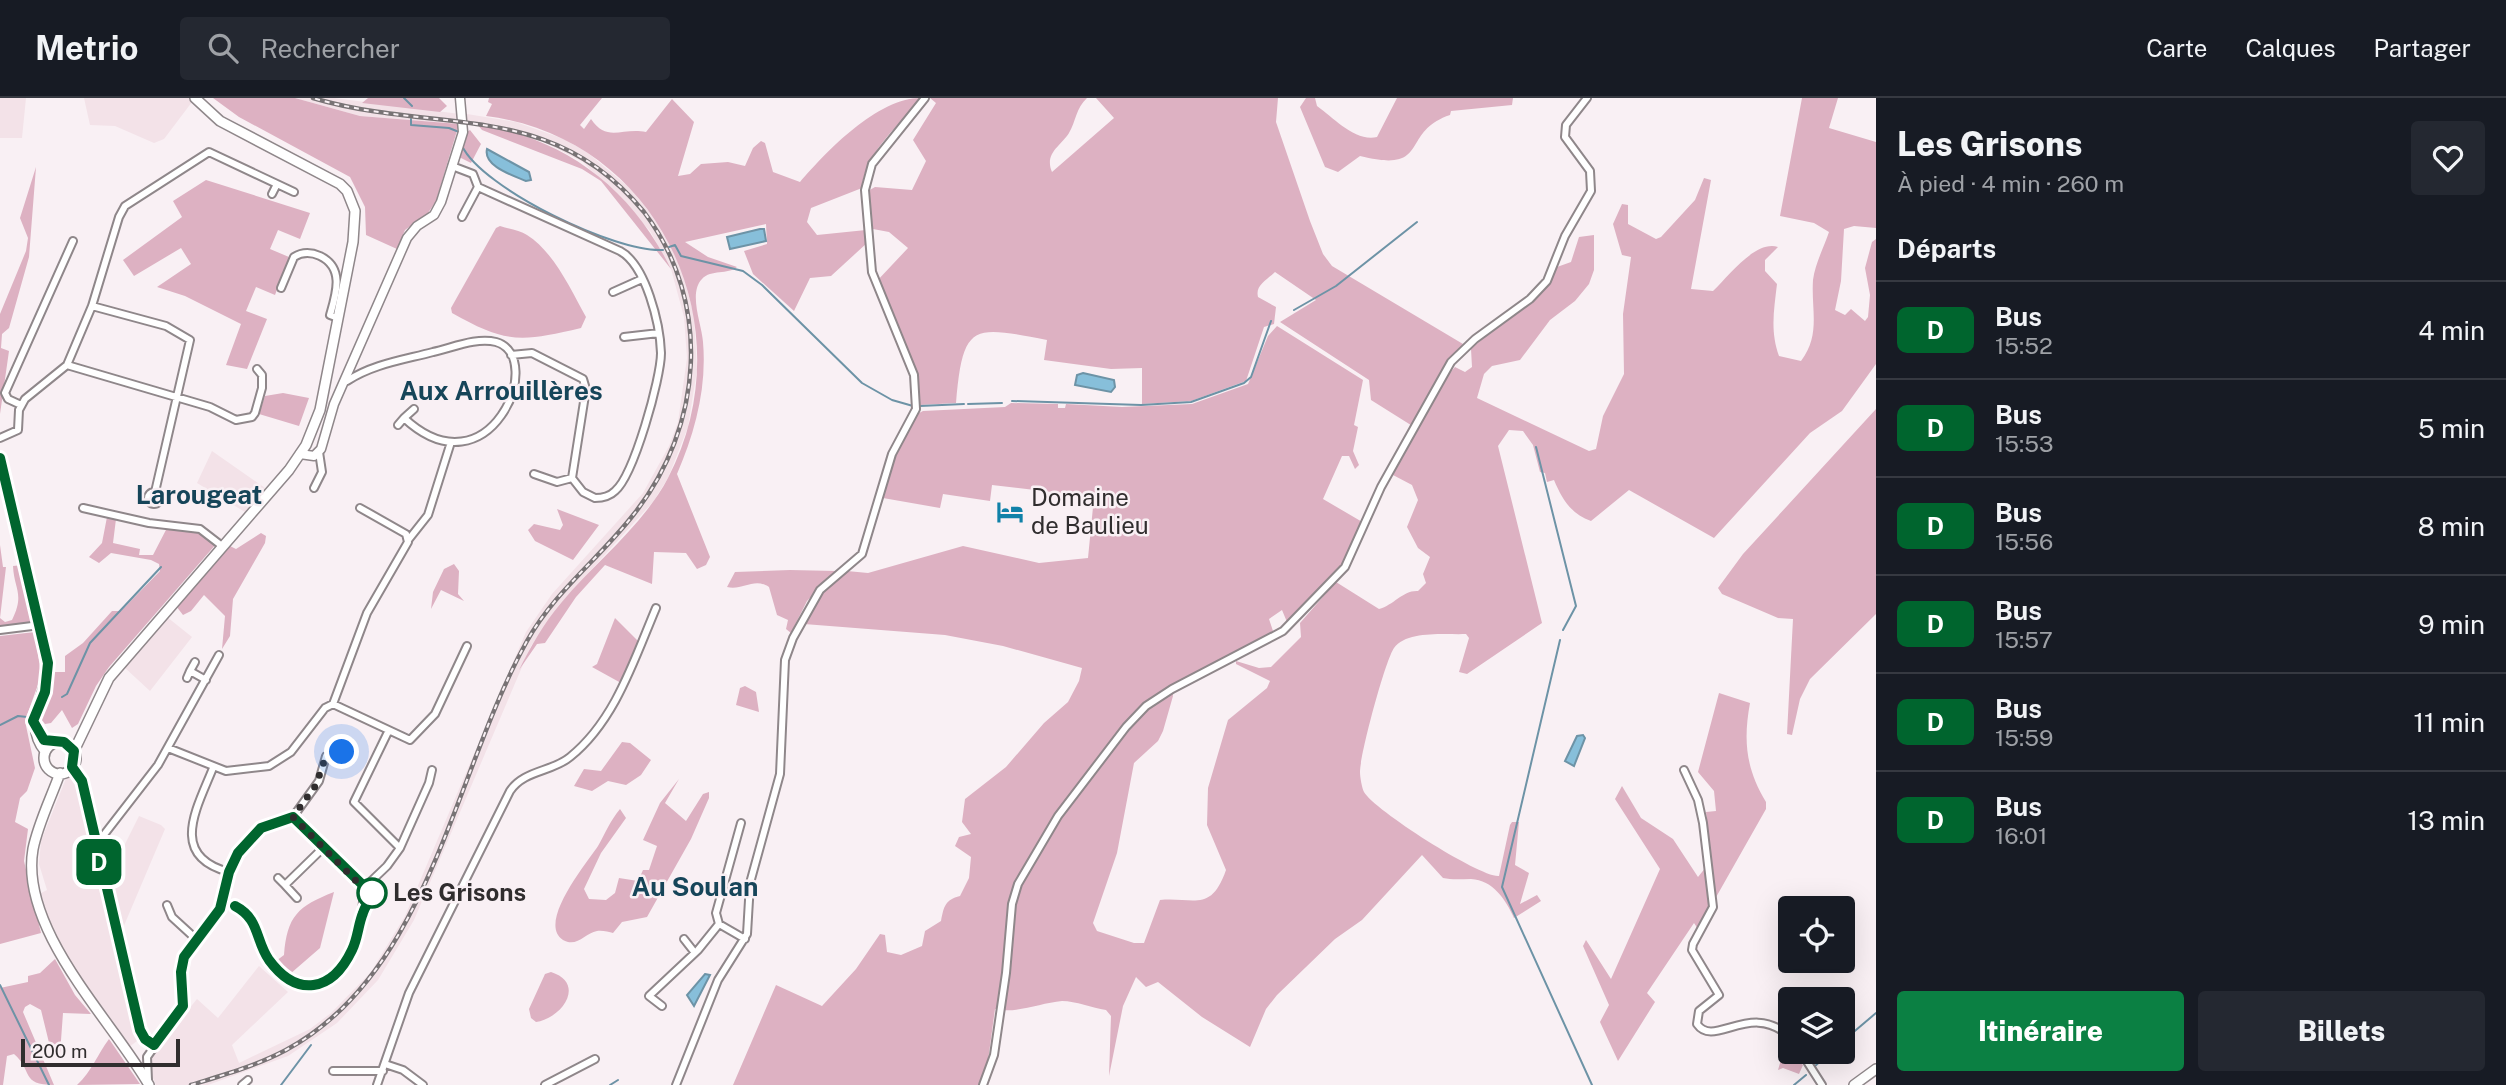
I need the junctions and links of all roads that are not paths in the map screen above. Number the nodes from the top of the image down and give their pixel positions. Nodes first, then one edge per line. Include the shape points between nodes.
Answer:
1 (195, 98) edge
2 (460, 98) edge
3 (925, 98) edge
4 (1587, 98) edge
5 (452, 166) junction
6 (277, 184) junction
7 (478, 187) junction
8 (294, 192) dead end
9 (272, 194) dead end
10 (462, 218) dead end
11 (73, 241) dead end
12 (642, 279) junction
13 (281, 288) dead end
14 (613, 292) dead end
15 (92, 306) junction
16 (338, 318) junction
17 (659, 333) junction
18 (624, 337) dead end
19 (511, 355) junction
20 (67, 365) junction
21 (257, 369) dead end
22 (347, 381) junction
23 (176, 398) junction
24 (21, 405) junction
25 (414, 409) dead end
26 (404, 418) junction
27 (398, 425) dead end
28 (0, 438) edge
29 (451, 442) junction
30 (306, 444) junction
31 (319, 452) junction
32 (300, 454) junction
33 (0, 458) edge
34 (534, 474) dead end
35 (572, 478) junction
36 (314, 488) dead end
37 (155, 492) dead end
38 (83, 508) dead end
39 (360, 508) dead end
40 (409, 539) junction
41 (222, 546) junction
42 (656, 608) dead end
43 (40, 625) junction
44 (0, 630) edge
45 (467, 646) dead end
46 (219, 655) dead end
47 (195, 662) dead end
48 (190, 671) junction
49 (187, 678) dead end
50 (206, 680) junction
51 (333, 704) junction
52 (88, 719) junction
53 (33, 721) junction
54 (387, 734) dead end
55 (64, 742) junction
56 (349, 742) dead end
57 (53, 743) junction
58 (169, 748) junction
59 (74, 751) junction
60 (45, 752) junction
61 (72, 767) junction
62 (213, 768) junction
63 (432, 770) dead end
64 (1684, 770) dead end
65 (55, 772) junction
66 (293, 817) junction
67 (741, 824) dead end
68 (96, 845) junction
69 (324, 847) junction
70 (400, 848) junction
71 (229, 872) junction
72 (278, 878) dead end
73 (285, 885) junction
74 (363, 888) junction
75 (298, 898) dead end
76 (223, 902) junction
77 (167, 905) dead end
78 (719, 924) junction
79 (196, 939) junction
80 (684, 939) dead end
81 (745, 939) junction
82 (695, 953) junction
83 (662, 1006) dead end
84 (1778, 1029) edge
85 (154, 1045) junction
86 (595, 1059) dead end
87 (1809, 1064) edge
88 (384, 1067) junction
89 (1876, 1069) edge
90 (333, 1071) dead end
91 (149, 1085) edge
92 (377, 1085) edge
93 (423, 1085) edge
94 (545, 1085) edge
95 (676, 1085) edge
96 (983, 1085) edge
97 (1822, 1085) edge
98 (1854, 1085) edge

1 - 16 main road via 220,121 332,178 346,191 355,224
2 - 5 street via 463,132
3 - 81 street via 872,164 865,190 872,272 914,375 916,409 892,454 862,554 820,590 785,660 781,768 750,883
4 - 96 street via 1566,125 1565,136 1590,171 1591,191 1565,236 1547,282 1451,362 1381,487 1345,567 1283,631 1146,706 1058,816 1015,894 994,1055
5 - 7 street via 473,174
5 - 22 street via 438,209 407,238
6 - 8 street
6 - 9 street
6 - 15 street via 209,152 125,206
7 - 10 street
7 - 12 street via 627,254
11 - 24 street via 5,393
12 - 14 street
12 - 17 street
13 - 16 street via 294,257 306,253 322,257 335,268 330,315
15 - 20 street
15 - 23 street via 166,326 188,337
16 - 30 main road via 324,394
17 - 18 street
17 - 35 street via 659,368 631,469 617,490 600,498 583,492
19 - 22 street via 501,344 483,341 376,366
19 - 29 street via 513,389 500,418 479,437
19 - 35 street via 532,353 583,379 586,389
20 - 23 street
20 - 24 street
21 - 23 street via 262,388 252,417 231,419 210,407
22 - 31 street via 334,404
23 - 37 street
24 - 28 street via 18,430
25 - 26 street
26 - 27 street
26 - 29 street via 427,434
29 - 40 street via 428,515
30 - 31 street
30 - 32 main road
31 - 32 street
31 - 36 street via 322,472
32 - 41 main road
33 - 43 street
34 - 35 street via 557,482
38 - 41 street via 149,523 200,528
39 - 40 street
40 - 51 street via 367,613
41 - 52 main road via 108,678
42 - 88 street via 624,683 593,734 567,760 521,779 510,791 409,993
43 - 44 street
43 - 53 street via 48,679
45 - 51 street via 435,714 410,740
46 - 50 street
47 - 48 street
48 - 49 street
48 - 50 street
50 - 58 street
51 - 62 street via 280,762 234,772
52 - 55 main road
52 - 59 main road
53 - 57 street via 40,735
53 - 60 street
54 - 70 street via 354,802
55 - 57 main road
55 - 59 main road
56 - 66 street via 344,751 326,756 316,785
57 - 60 main road
58 - 62 street
58 - 68 street
59 - 61 main road
60 - 65 main road via 44,762
61 - 65 main road
61 - 68 street via 82,781
62 - 71 street via 191,839 203,861
63 - 70 street
64 - 84 street via 1703,823 1713,907 1692,950 1719,995 1699,1011 1697,1024 1713,1033 1765,1021
65 - 91 main road via 32,863 45,922 60,954
66 - 69 street
66 - 71 street via 254,834
67 - 78 street via 716,913
68 - 85 street via 140,1030
69 - 73 street
69 - 74 street
70 - 74 street
71 - 76 street
72 - 73 street
73 - 75 street
74 - 76 street via 363,913 353,949 334,974 316,986 296,983 278,970 267,956 252,918
76 - 79 street
77 - 79 street via 172,918
78 - 81 street
78 - 82 street
79 - 85 street via 182,966 187,997
80 - 82 street
81 - 95 street via 718,981
82 - 83 street via 649,996
85 - 91 street via 145,1062
86 - 94 street
87 - 97 street
88 - 90 street
88 - 92 street
88 - 93 street via 403,1070
89 - 98 main road

